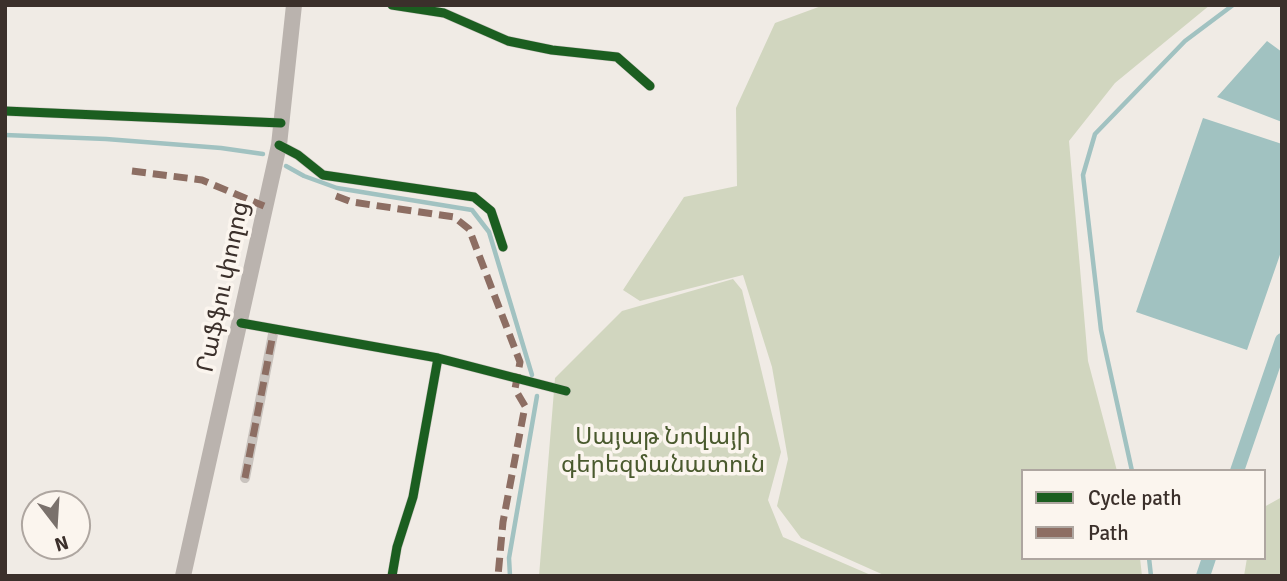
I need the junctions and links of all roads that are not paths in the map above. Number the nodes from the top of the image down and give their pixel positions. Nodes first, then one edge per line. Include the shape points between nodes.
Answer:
1 (294, 5) edge
2 (392, 5) edge
3 (650, 86) dead end
4 (5, 111) edge
5 (281, 123) junction
6 (279, 145) junction
7 (503, 247) dead end
8 (240, 323) junction
9 (274, 329) junction
10 (438, 358) junction
11 (566, 391) dead end
12 (245, 478) dead end
13 (183, 576) edge
14 (391, 576) edge

1 - 5 main road, Րաֆֆու փողոց
2 - 3 street via 444,13 508,41 617,57
4 - 5 street
5 - 6 main road, Րաֆֆու փողոց
6 - 7 street via 323,175 474,197 491,211
6 - 8 main road, Րաֆֆու փողոց
8 - 9 street
8 - 13 main road, Րաֆֆու փողոց
9 - 10 street
9 - 12 street
10 - 11 street
10 - 14 street via 413,497

